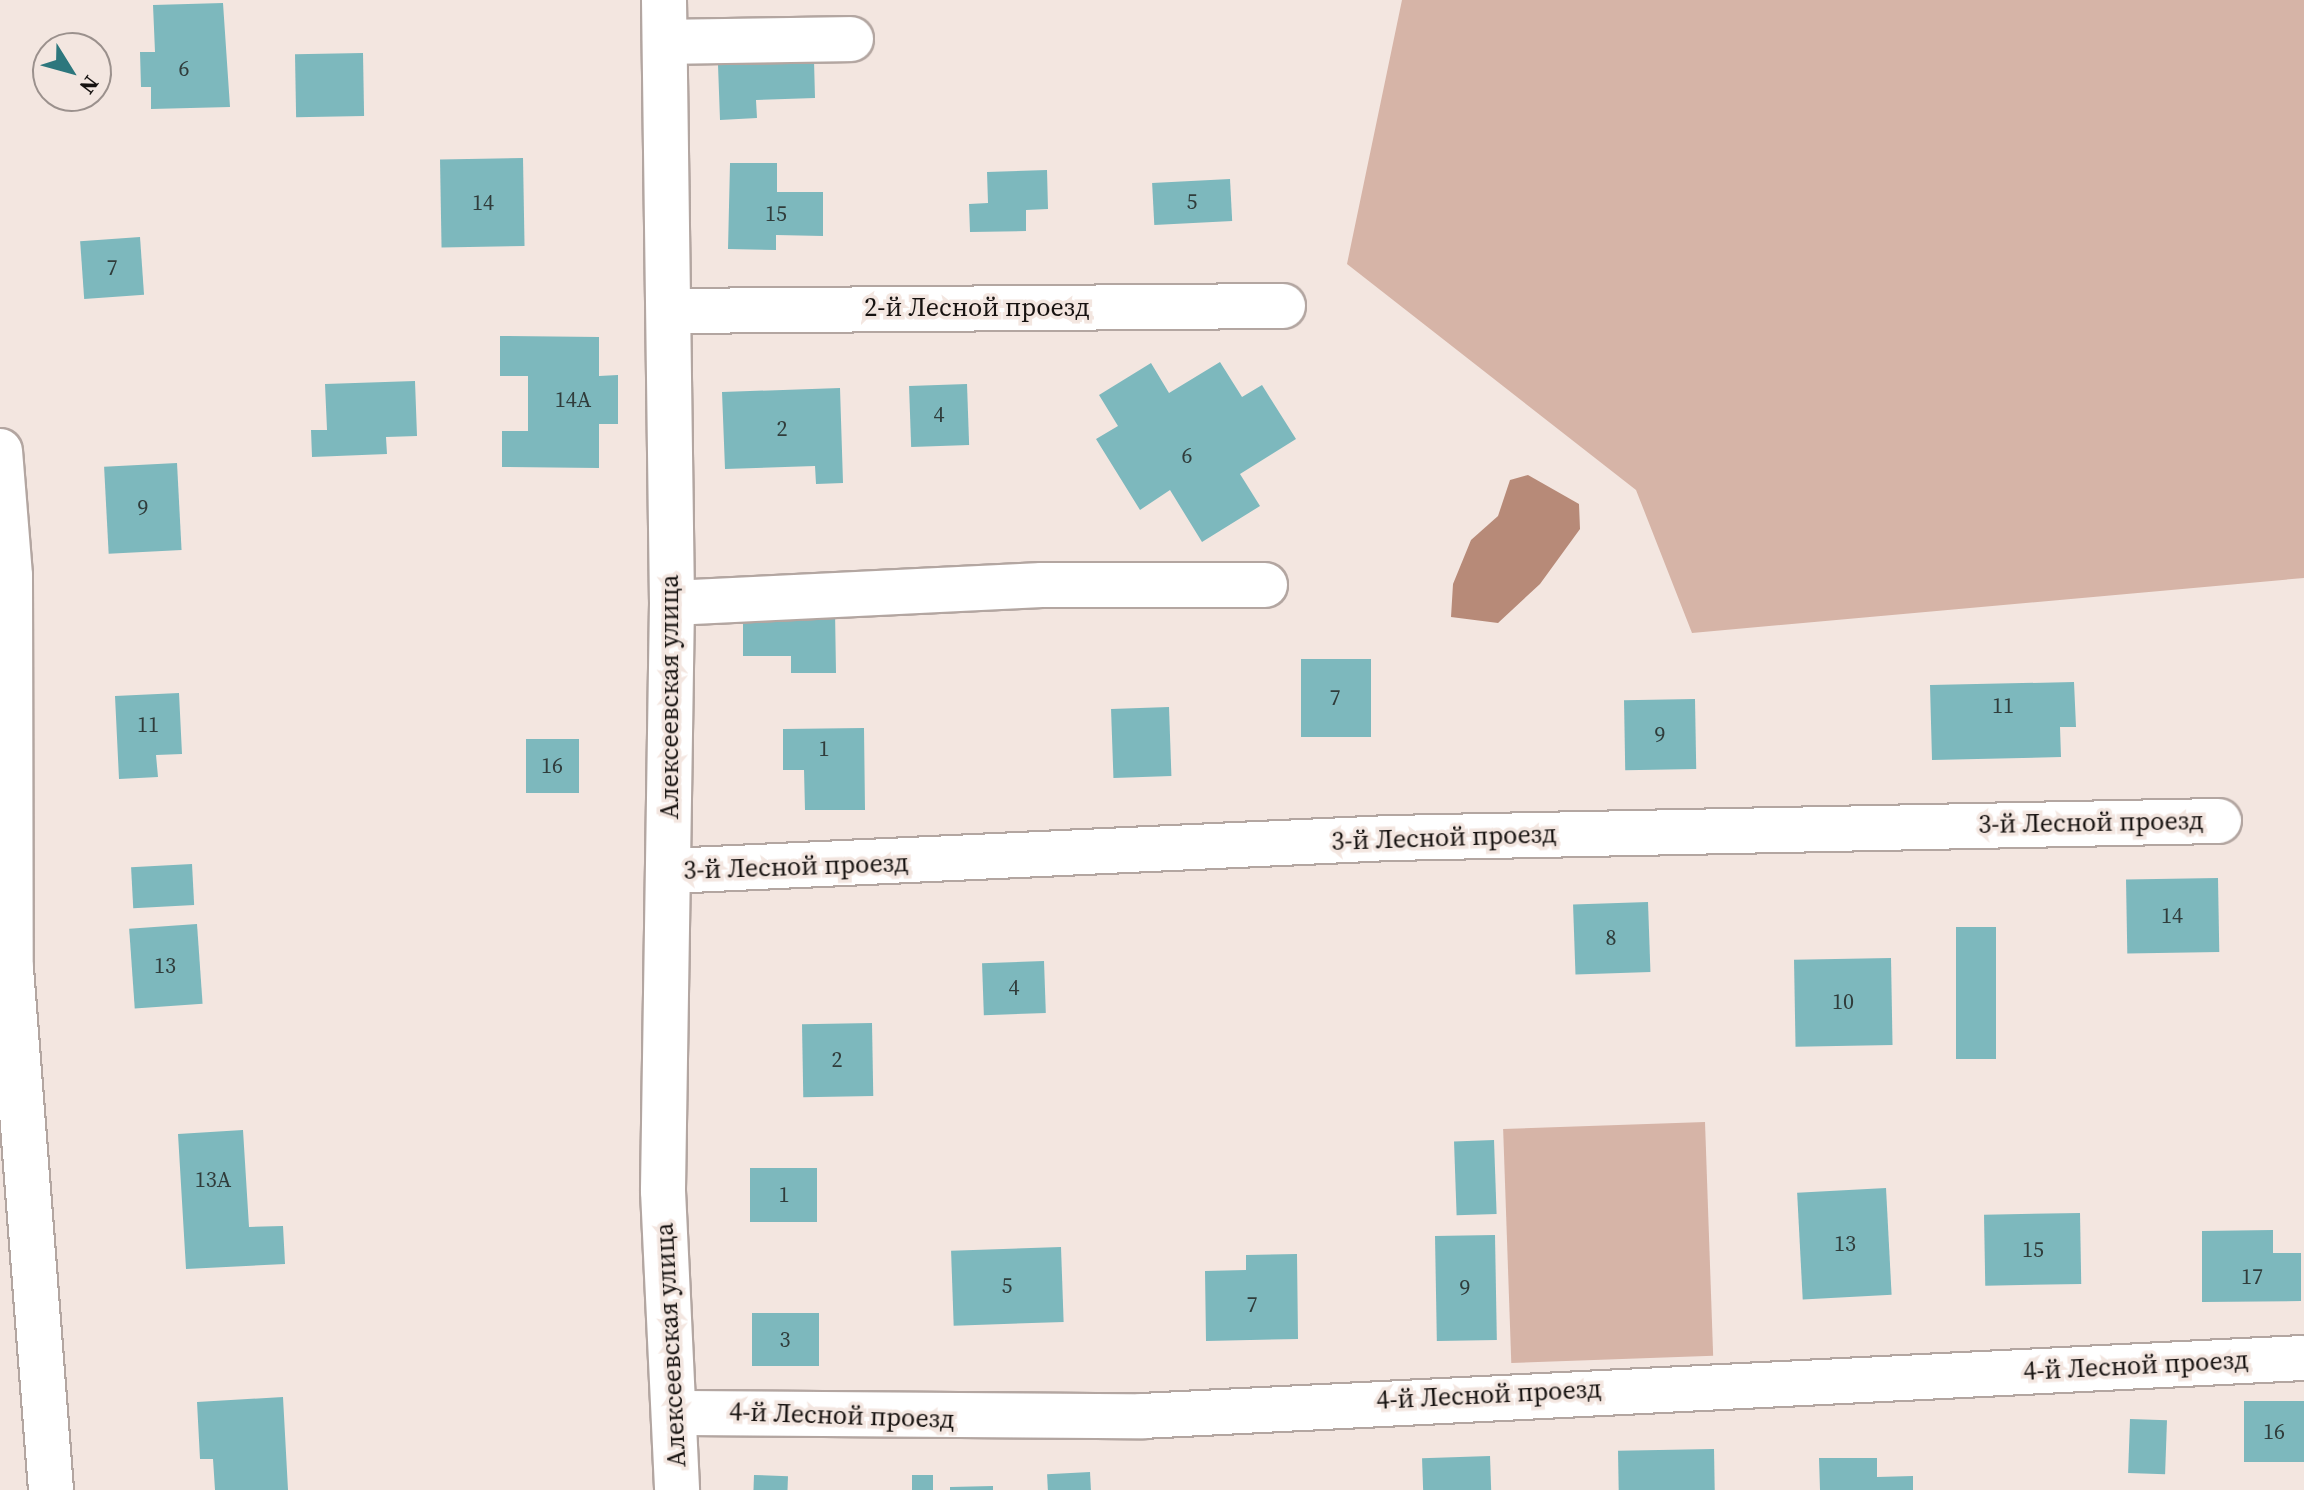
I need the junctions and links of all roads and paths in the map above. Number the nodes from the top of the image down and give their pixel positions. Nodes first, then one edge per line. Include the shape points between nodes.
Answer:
1 (665, 21) edge
2 (851, 39) dead end
3 (1283, 306) dead end
4 (670, 311) junction
5 (0, 451) edge
6 (1265, 585) dead end
7 (672, 603) junction
8 (2219, 821) dead end
9 (669, 871) junction
10 (5, 969) edge
11 (2304, 1358) edge
12 (674, 1413) junction
13 (51, 1490) edge
14 (677, 1490) edge

1 - 2 street
1 - 4 street, Алексеевская улица
3 - 4 street, 2-й Лесной проезд
4 - 7 street, Алексеевская улица
5 - 10 street via 10,576
6 - 7 street via 1042,585
7 - 9 street, Алексеевская улица
8 - 9 street, 3-й Лесной проезд via 1391,838
9 - 12 street, Алексеевская улица via 663,1191
10 - 13 street
11 - 12 street, 4-й Лесной проезд via 1142,1416
12 - 14 street, Алексеевская улица

